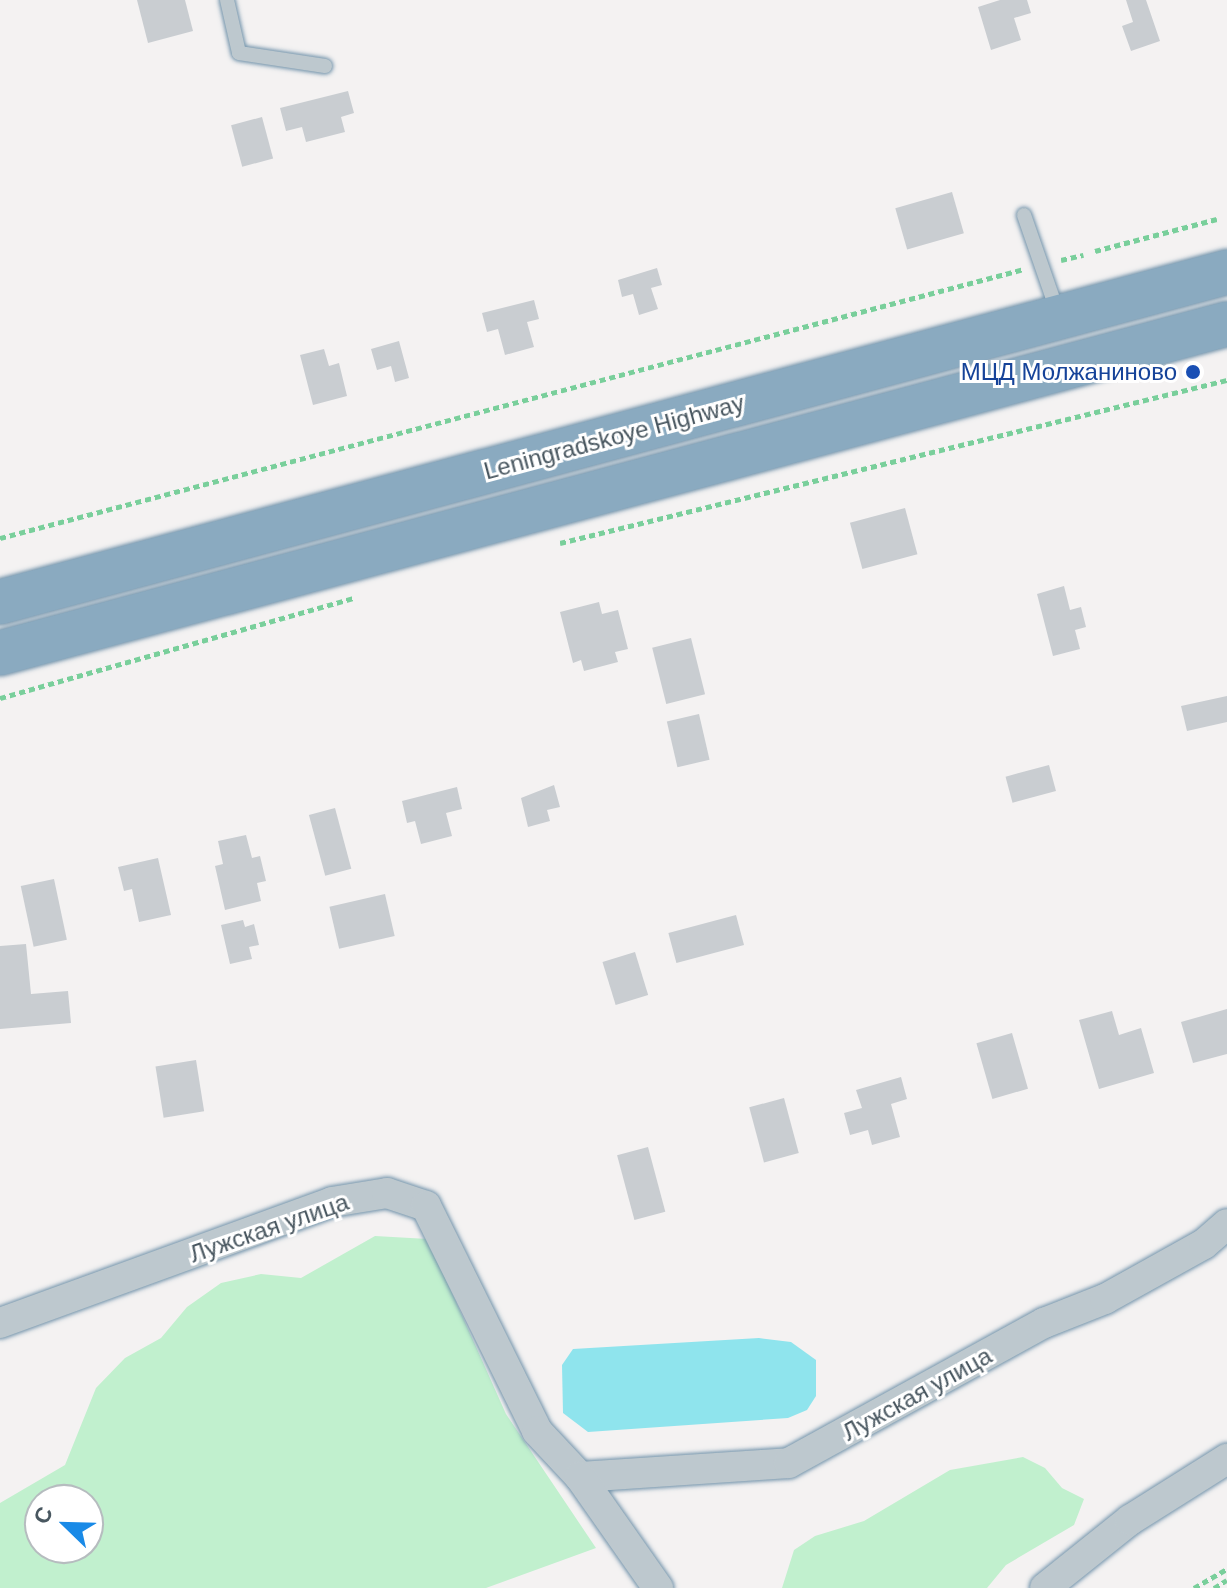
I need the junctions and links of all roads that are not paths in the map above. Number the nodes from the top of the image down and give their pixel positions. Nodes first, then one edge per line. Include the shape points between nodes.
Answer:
1 (227, 0) edge
2 (325, 66) dead end
3 (1024, 215) dead end
4 (1227, 272) edge
5 (1059, 316) junction
6 (1227, 324) edge
7 (0, 602) edge
8 (0, 653) edge
9 (1227, 1224) edge
10 (0, 1323) edge
11 (1227, 1459) edge
12 (580, 1477) junction
13 (658, 1588) edge
14 (1045, 1588) edge

1 - 2 lane via 239,53
3 - 5 lane
4 - 5 highway, Leningradskoye Highway
5 - 7 highway, Leningradskoye Highway
6 - 8 highway, Leningradskoye Highway
9 - 12 street, Лужская улица via 1204,1244 1105,1299 1044,1323 789,1463
10 - 12 street, Лужская улица via 332,1202 387,1193 426,1206 537,1431
11 - 14 street via 1130,1520
12 - 13 street, Лужская улица

